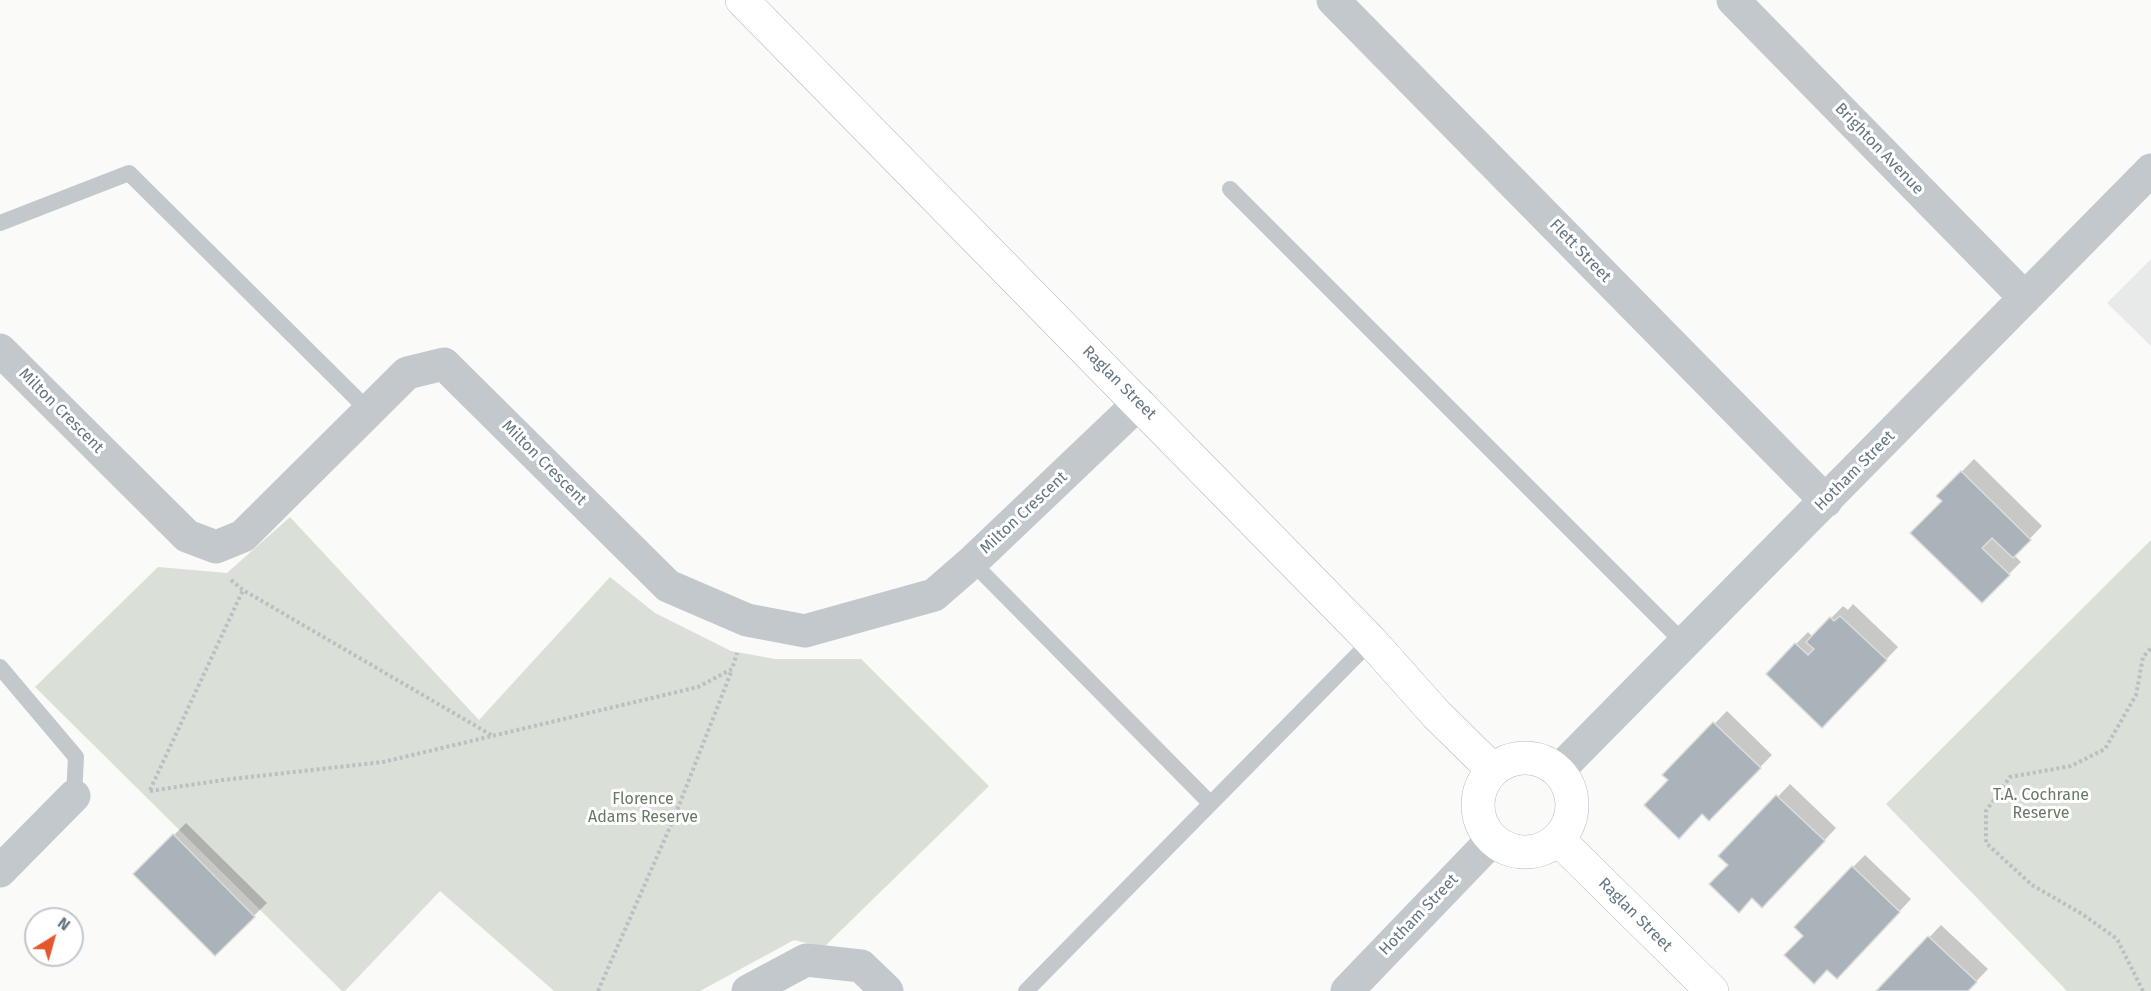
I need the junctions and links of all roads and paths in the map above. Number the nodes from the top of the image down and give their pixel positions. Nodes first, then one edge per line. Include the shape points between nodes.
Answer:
1 (742, 0) edge
2 (1334, 0) edge
3 (1733, 0) edge
4 (2151, 170) edge
5 (1230, 189) dead end
6 (0, 223) edge
7 (2025, 298) junction
8 (0, 350) edge
9 (1138, 403) junction
10 (369, 411) junction
11 (1826, 501) junction
12 (972, 562) junction
13 (231, 580) dead end
14 (243, 590) junction
15 (1371, 641) junction
16 (1685, 644) junction
17 (2151, 648) edge
18 (738, 649) dead end
19 (0, 667) edge
20 (732, 669) junction
21 (493, 736) junction
22 (1493, 770) junction
23 (1558, 771) junction
24 (74, 796) joint
25 (1210, 804) junction
26 (1492, 840) junction
27 (1559, 840) junction
28 (0, 871) edge
29 (598, 991) edge
30 (748, 991) edge
31 (887, 991) edge
32 (1026, 991) edge
33 (1347, 991) edge
34 (1712, 991) edge
35 (2143, 991) edge

1 - 9 street, Raglan Street
2 - 11 street, Flett Street
3 - 7 street, Brighton Avenue
4 - 7 street, Hotham Street
5 - 16 lane
6 - 10 lane via 129,173
7 - 11 street, Hotham Street
8 - 10 street, Milton Crescent via 187,536 216,547 243,536
9 - 12 street, Milton Crescent
9 - 15 street, Raglan Street
10 - 12 street, Milton Crescent via 407,373 444,364 668,586 747,620 805,632 934,595
11 - 16 street, Hotham Street
12 - 25 lane
13 - 14 path
14 - 21 path
14 - 21 path via 150,791 383,762
15 - 22 street, Raglan Street
15 - 25 lane
16 - 23 street, Hotham Street
17 - 35 path via 2142,657 2136,695 2105,749 2071,766 2010,777 1986,811 1986,843 2032,885 2117,939
18 - 20 path
19 - 24 lane via 76,758
20 - 21 path via 698,687
20 - 29 path via 674,818
22 - 23 street via 1509,760 1528,758
22 - 26 street via 1482,786 1478,805 1481,824
23 - 27 street via 1570,790 1573,807 1569,825
24 - 28 street
25 - 32 lane
26 - 27 street via 1508,850 1526,853 1544,850
26 - 33 street, Hotham Street
27 - 34 street, Raglan Street
30 - 31 street via 806,960 861,966

